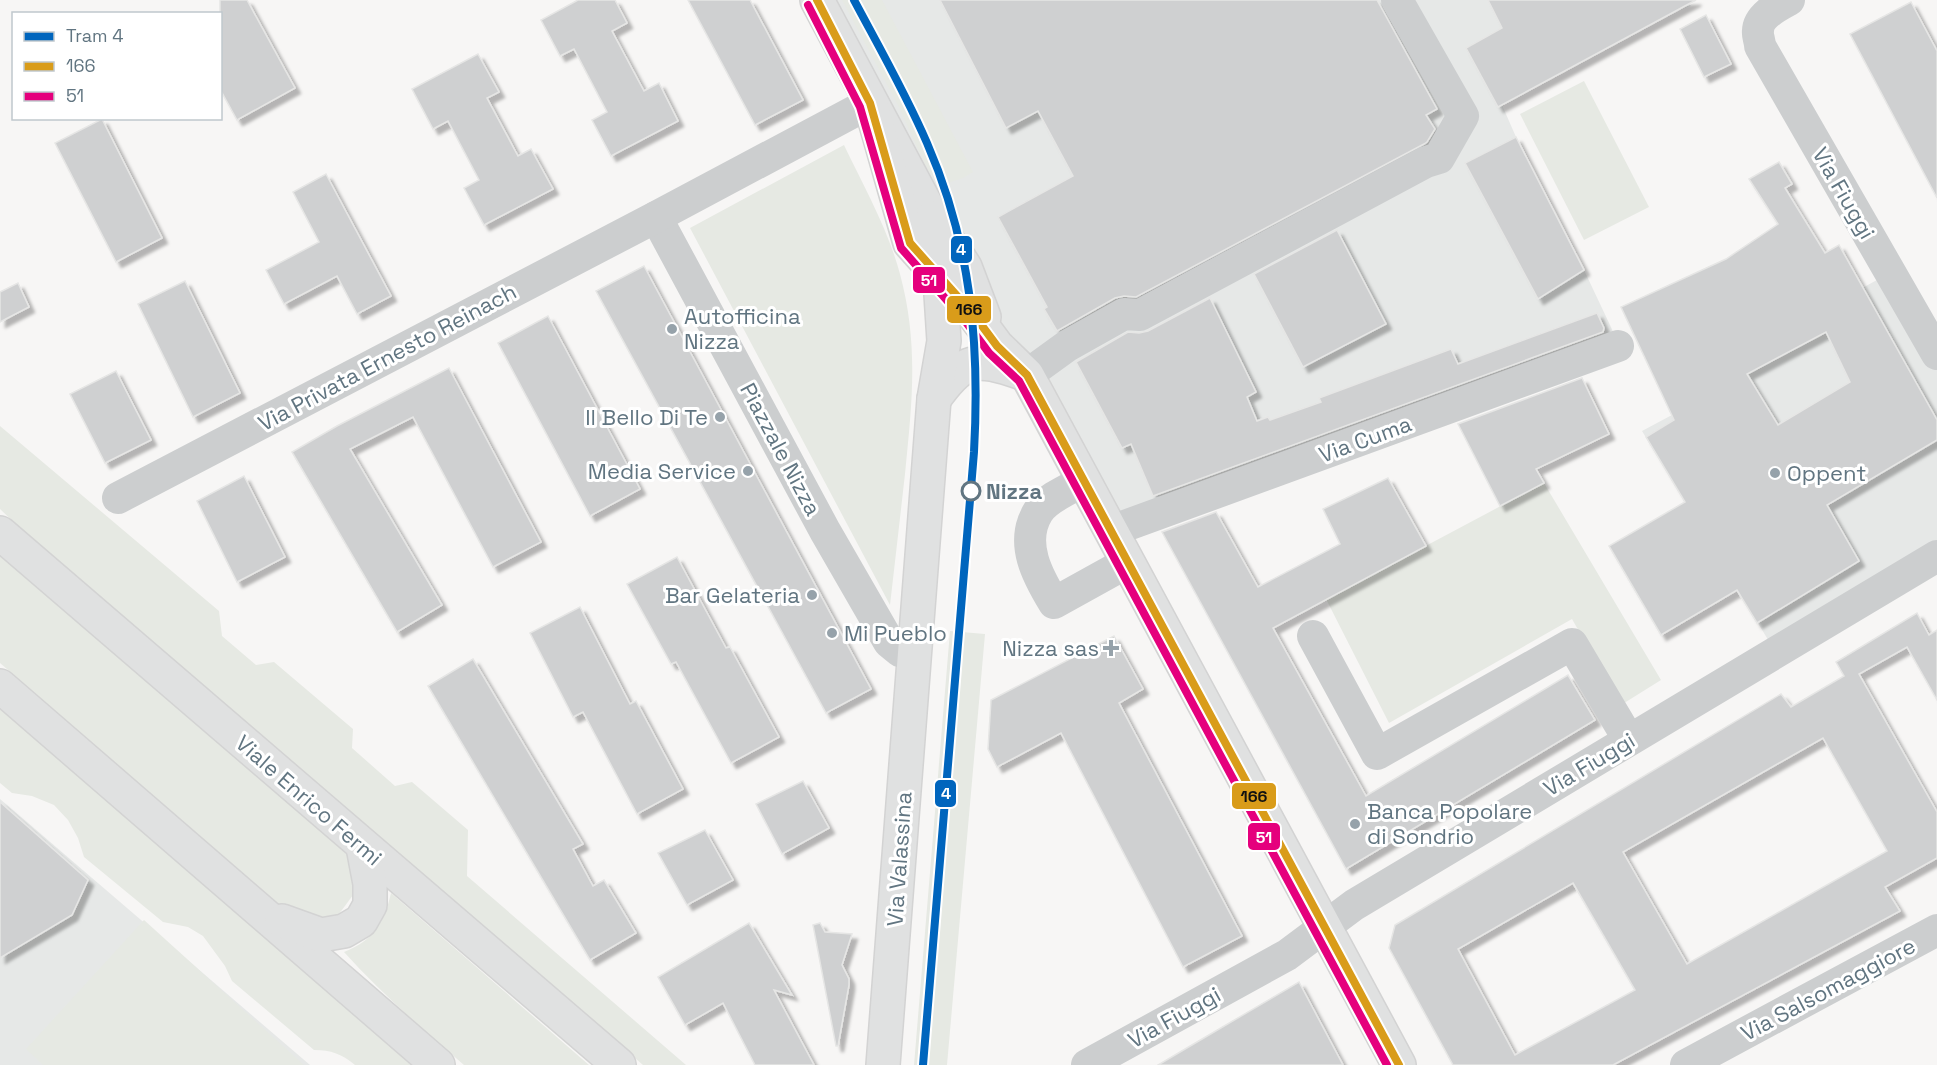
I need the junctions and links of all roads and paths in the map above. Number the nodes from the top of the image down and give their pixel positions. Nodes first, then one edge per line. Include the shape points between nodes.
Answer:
1 (817, 0) edge
2 (1397, 0) edge
3 (1789, 0) edge
4 (870, 103) junction
5 (656, 217) junction
6 (933, 218) junction
7 (910, 243) junction
8 (940, 279) junction
9 (990, 336) junction
10 (1618, 346) dead end
11 (1937, 354) edge
12 (1027, 375) junction
13 (934, 399) junction
14 (1084, 481) junction
15 (118, 498) dead end
16 (1111, 531) junction
17 (0, 533) edge
18 (1937, 556) edge
19 (1128, 562) junction
20 (1312, 636) dead end
21 (915, 654) junction
22 (0, 686) edge
23 (1629, 740) junction
24 (363, 847) junction
25 (264, 914) junction
26 (1324, 927) junction
27 (1937, 930) edge
28 (438, 1065) edge
29 (619, 1065) edge
30 (883, 1065) edge
31 (1087, 1065) edge
32 (1399, 1065) edge
33 (1686, 1065) edge

1 - 4 main road
2 - 12 street via 1463,116 1439,158 1140,315 1124,314 1066,346
3 - 11 street, Via Fiuggi via 1772,9 1762,21 1757,29 1760,46
4 - 5 street
4 - 6 main road
4 - 7 main road
5 - 15 street, Via Privata Ernesto Reinach
5 - 21 street, Piazzale Nizza via 889,642 900,651
6 - 8 main road
6 - 9 main road via 965,267
7 - 8 main road
7 - 13 main road via 925,317
8 - 9 main road
8 - 13 main road via 944,341
9 - 12 main road
10 - 16 street, Via Cuma
12 - 13 main road via 992,363 977,363 949,378
12 - 14 main road
13 - 21 main road
14 - 16 main road
14 - 19 street via 1038,512 1031,532 1031,555 1038,576 1054,603
16 - 19 main road
17 - 24 main road, Viale Enrico Fermi
18 - 23 street, Via Fiuggi
19 - 26 main road
20 - 23 street via 1377,754 1572,644
21 - 30 main road, Via Valassina
22 - 25 main road
23 - 26 street, Via Fiuggi via 1354,905
24 - 25 main road via 370,905 361,921 344,931 321,935
24 - 29 main road, Viale Enrico Fermi
25 - 28 main road
26 - 31 street, Via Fiuggi via 1287,955
26 - 32 main road
27 - 33 street, Via Salsomaggiore

